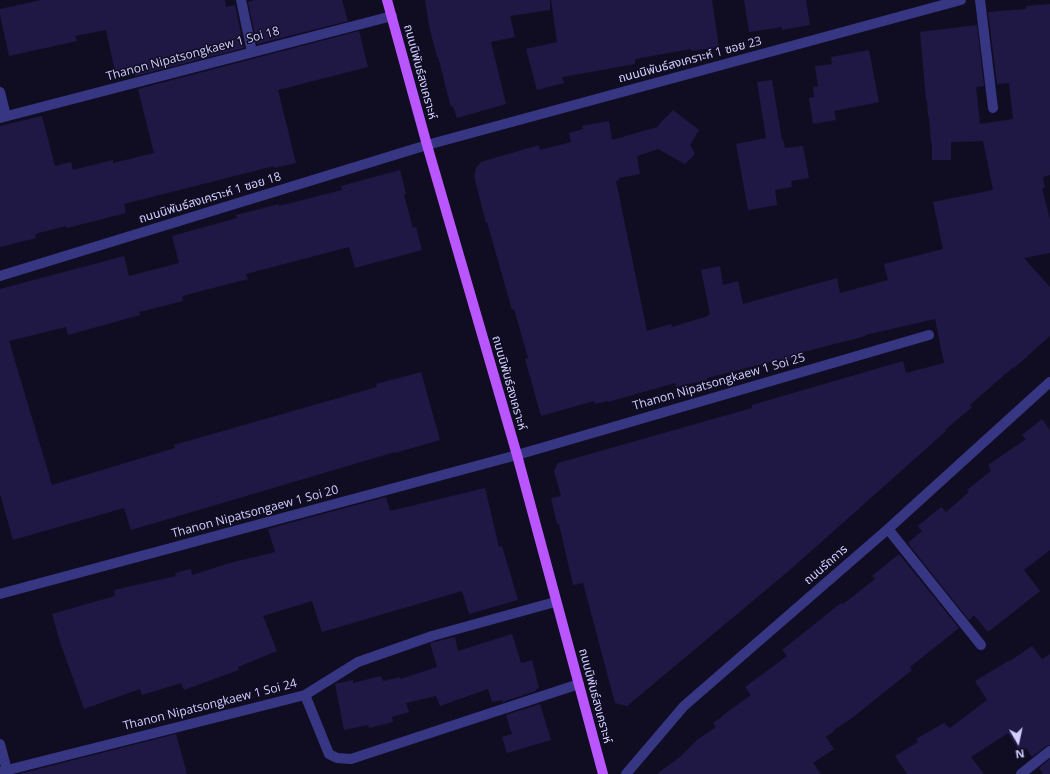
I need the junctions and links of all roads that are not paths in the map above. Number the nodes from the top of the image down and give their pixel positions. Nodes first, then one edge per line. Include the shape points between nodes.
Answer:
1 (241, 0) edge
2 (387, 0) edge
3 (961, 0) edge
4 (980, 0) edge
5 (392, 16) junction
6 (252, 52) junction
7 (0, 92) edge
8 (993, 108) dead end
9 (3, 117) edge
10 (427, 146) junction
11 (0, 276) edge
12 (929, 335) dead end
13 (1050, 382) edge
14 (517, 455) junction
15 (888, 529) junction
16 (0, 594) edge
17 (555, 602) junction
18 (980, 645) dead end
19 (579, 684) junction
20 (305, 695) junction
21 (0, 744) edge
22 (1050, 750) edge
23 (5, 772) edge
24 (602, 774) edge
25 (626, 774) edge
26 (1021, 774) edge

1 - 6 street
2 - 5 main road, ถนนนิพันธ์สงเคราะห์
3 - 10 street, ถนนนิพันธ์สงเคราะห์ 1 ซอย 23
4 - 8 street
5 - 6 street, Thanon Nipatsongkaew 1 Soi 18
5 - 10 main road, ถนนนิพันธ์สงเคราะห์
6 - 9 street, Thanon Nipatsongkaew 1 Soi 18
7 - 9 street
10 - 11 street, ถนนนิพันธ์สงเคราะห์ 1 ซอย 18
10 - 14 main road, ถนนนิพันธ์สงเคราะห์
12 - 14 street, Thanon Nipatsongkaew 1 Soi 25
13 - 15 street, ถนนรัถการ
14 - 16 street, Thanon Nipatsongaew 1 Soi 20
14 - 17 main road, ถนนนิพันธ์สงเคราะห์
15 - 18 street
15 - 25 street, ถนนรัถการ via 684,706
17 - 19 main road, ถนนนิพันธ์สงเคราะห์
17 - 20 street, Thanon Nipatsongkaew 1 Soi 24 via 432,636 358,662
19 - 20 street via 351,759 337,758 329,754
19 - 24 main road, ถนนนิพันธ์สงเคราะห์
20 - 23 street, Thanon Nipatsongkaew 1 Soi 24
21 - 23 street
22 - 26 street

